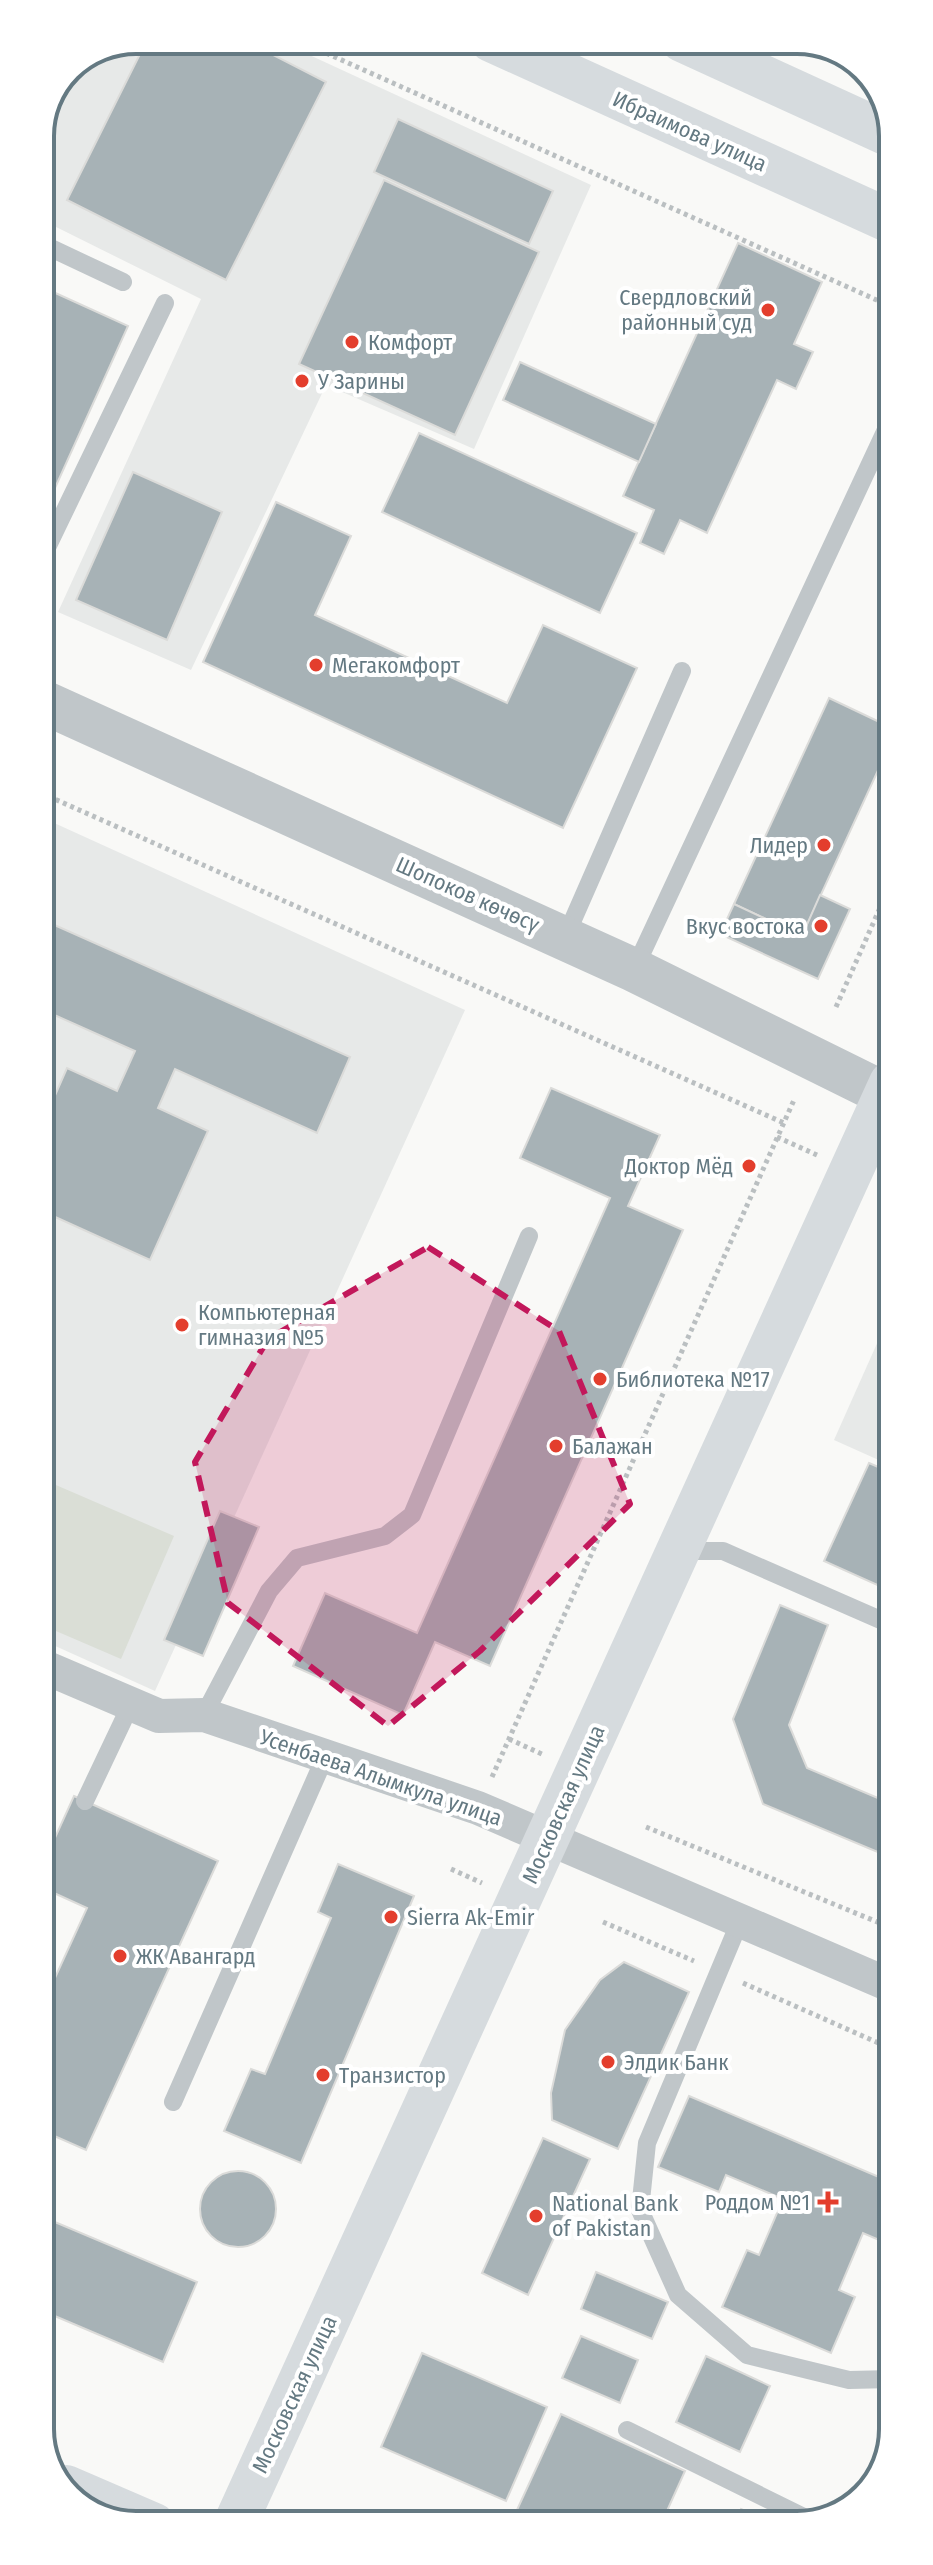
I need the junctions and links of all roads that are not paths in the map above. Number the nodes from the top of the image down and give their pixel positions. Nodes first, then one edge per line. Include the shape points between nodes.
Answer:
1 (522, 54) edge
2 (713, 54) edge
3 (878, 130) edge
4 (879, 216) edge
5 (54, 250) edge
6 (123, 282) dead end
7 (165, 303) dead end
8 (879, 445) edge
9 (54, 533) edge
10 (682, 671) dead end
11 (54, 707) edge
12 (565, 938) junction
13 (634, 970) junction
14 (879, 1086) edge
15 (879, 1113) edge
16 (529, 1236) dead end
17 (678, 1551) junction
18 (879, 1619) edge
19 (54, 1671) edge
20 (131, 1704) junction
21 (204, 1715) junction
22 (325, 1757) junction
23 (85, 1801) dead end
24 (547, 1839) junction
25 (740, 1921) junction
26 (879, 1980) edge
27 (173, 2102) dead end
28 (879, 2379) edge
29 (627, 2430) dead end
30 (93, 2499) edge
31 (114, 2508) edge
32 (241, 2511) edge
33 (792, 2511) edge

1 - 4 main road, Ибраимова улица
2 - 3 main road
5 - 6 lane
7 - 9 lane
8 - 13 lane
10 - 12 lane
11 - 12 street, Шопоков көчөсү
12 - 13 street, Шопоков көчөсү
13 - 14 street, Шопоков көчөсү
15 - 17 main road, Московская улица
16 - 21 lane via 412,1515 385,1536 297,1558 269,1591
17 - 18 lane via 723,1551
17 - 24 main road, Московская улица
19 - 20 street, Усенбаева Алымкула улица
20 - 21 street, Усенбаева Алымкула улица via 159,1716
20 - 23 lane
21 - 22 street, Усенбаева Алымкула улица
22 - 24 street, Усенбаева Алымкула улица via 478,1808
22 - 27 lane
24 - 25 street, Усенбаева Алымкула улица
24 - 32 main road, Московская улица
25 - 26 street, Усенбаева Алымкула улица
25 - 28 lane via 647,2143 640,2210 678,2295 747,2355 849,2380
29 - 33 lane
30 - 31 main road

